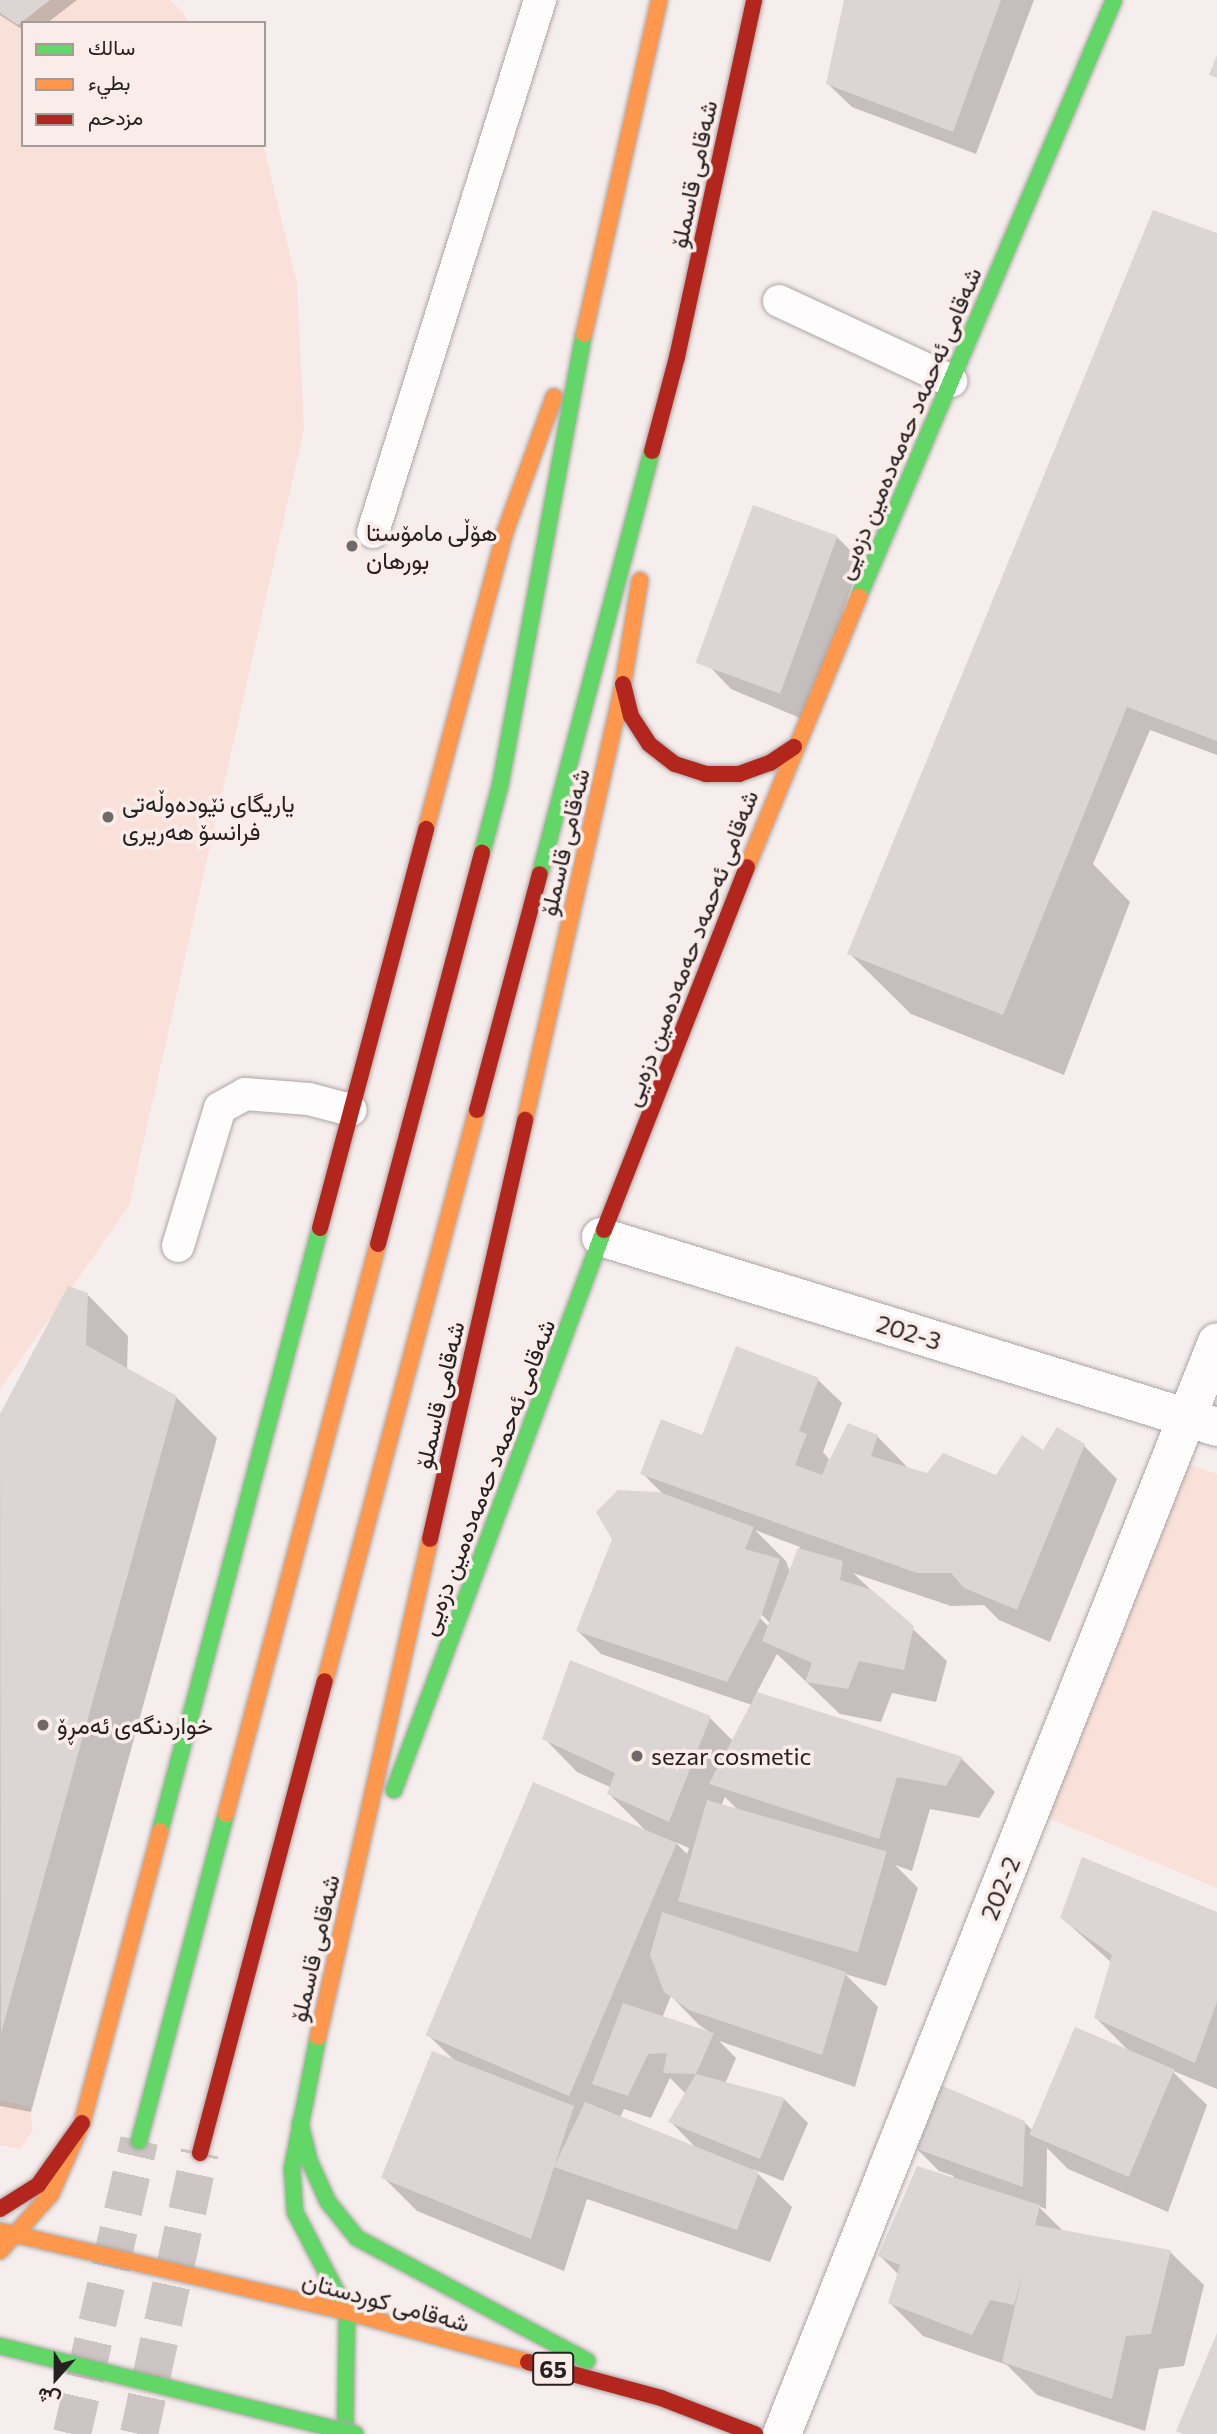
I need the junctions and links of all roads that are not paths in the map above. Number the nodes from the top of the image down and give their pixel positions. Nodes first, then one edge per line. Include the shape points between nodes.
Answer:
1 (540, 0) edge
2 (659, 0) edge
3 (754, 0) edge
4 (1114, 0) edge
5 (592, 293) junction
6 (779, 301) dead end
7 (677, 357) junction
8 (951, 381) junction
9 (373, 533) dead end
10 (623, 684) junction
11 (794, 747) junction
12 (351, 1110) junction
13 (601, 1237) junction
14 (178, 1246) dead end
15 (1217, 1342) edge
16 (1202, 1423) edge
17 (343, 1926) junction
18 (82, 2123) junction
19 (300, 2123) junction
20 (139, 2141) tunnel mouth
21 (200, 2153) tunnel mouth
22 (0, 2209) edge
23 (7, 2232) edge
24 (0, 2251) edge
25 (347, 2312) junction
26 (0, 2346) edge
27 (661, 2398) junction
28 (345, 2434) edge
29 (355, 2434) edge
30 (755, 2434) edge
31 (782, 2434) edge

1 - 9 lane
2 - 5 main road
3 - 7 main road, شەقامی قاسملۆ
4 - 8 main road, شەقامی ئەحمەد حەمەدەمین دزەیی
5 - 12 main road via 504,535
5 - 20 main road via 500,786
6 - 8 lane
7 - 10 main road, شەقامی قاسملۆ
7 - 21 main road, شەقامی قاسملۆ
8 - 11 main road, شەقامی ئەحمەد حەمەدەمین دزەیی
10 - 11 main road via 631,716 649,744 675,764 706,774 739,774 770,764
10 - 17 main road, شەقامی قاسملۆ
11 - 13 main road, شەقامی ئەحمەد حەمەدەمین دزەیی
12 - 14 lane via 309,1099 245,1094 220,1108
12 - 18 main road
13 - 16 street, 202-3
13 - 17 main road, شەقامی ئەحمەد حەمەدەمین دزەیی
15 - 16 street, 202-2
16 - 31 street, 202-2
17 - 19 main road, شەقامی قاسملۆ
18 - 22 main road via 38,2185
18 - 23 main road via 51,2194 36,2216
19 - 25 main road, شەقامی قاسملۆ via 292,2168 295,2212
19 - 27 main road via 309,2160 328,2202 357,2238 453,2293
23 - 24 main road
23 - 25 main road, شەقامی کوردستان / 65
25 - 27 main road, شەقامی کوردستان / 65
25 - 28 main road, شەقامی قاسملۆ
26 - 29 main road, bridge
27 - 30 main road, شەقامی کوردستان / 65

